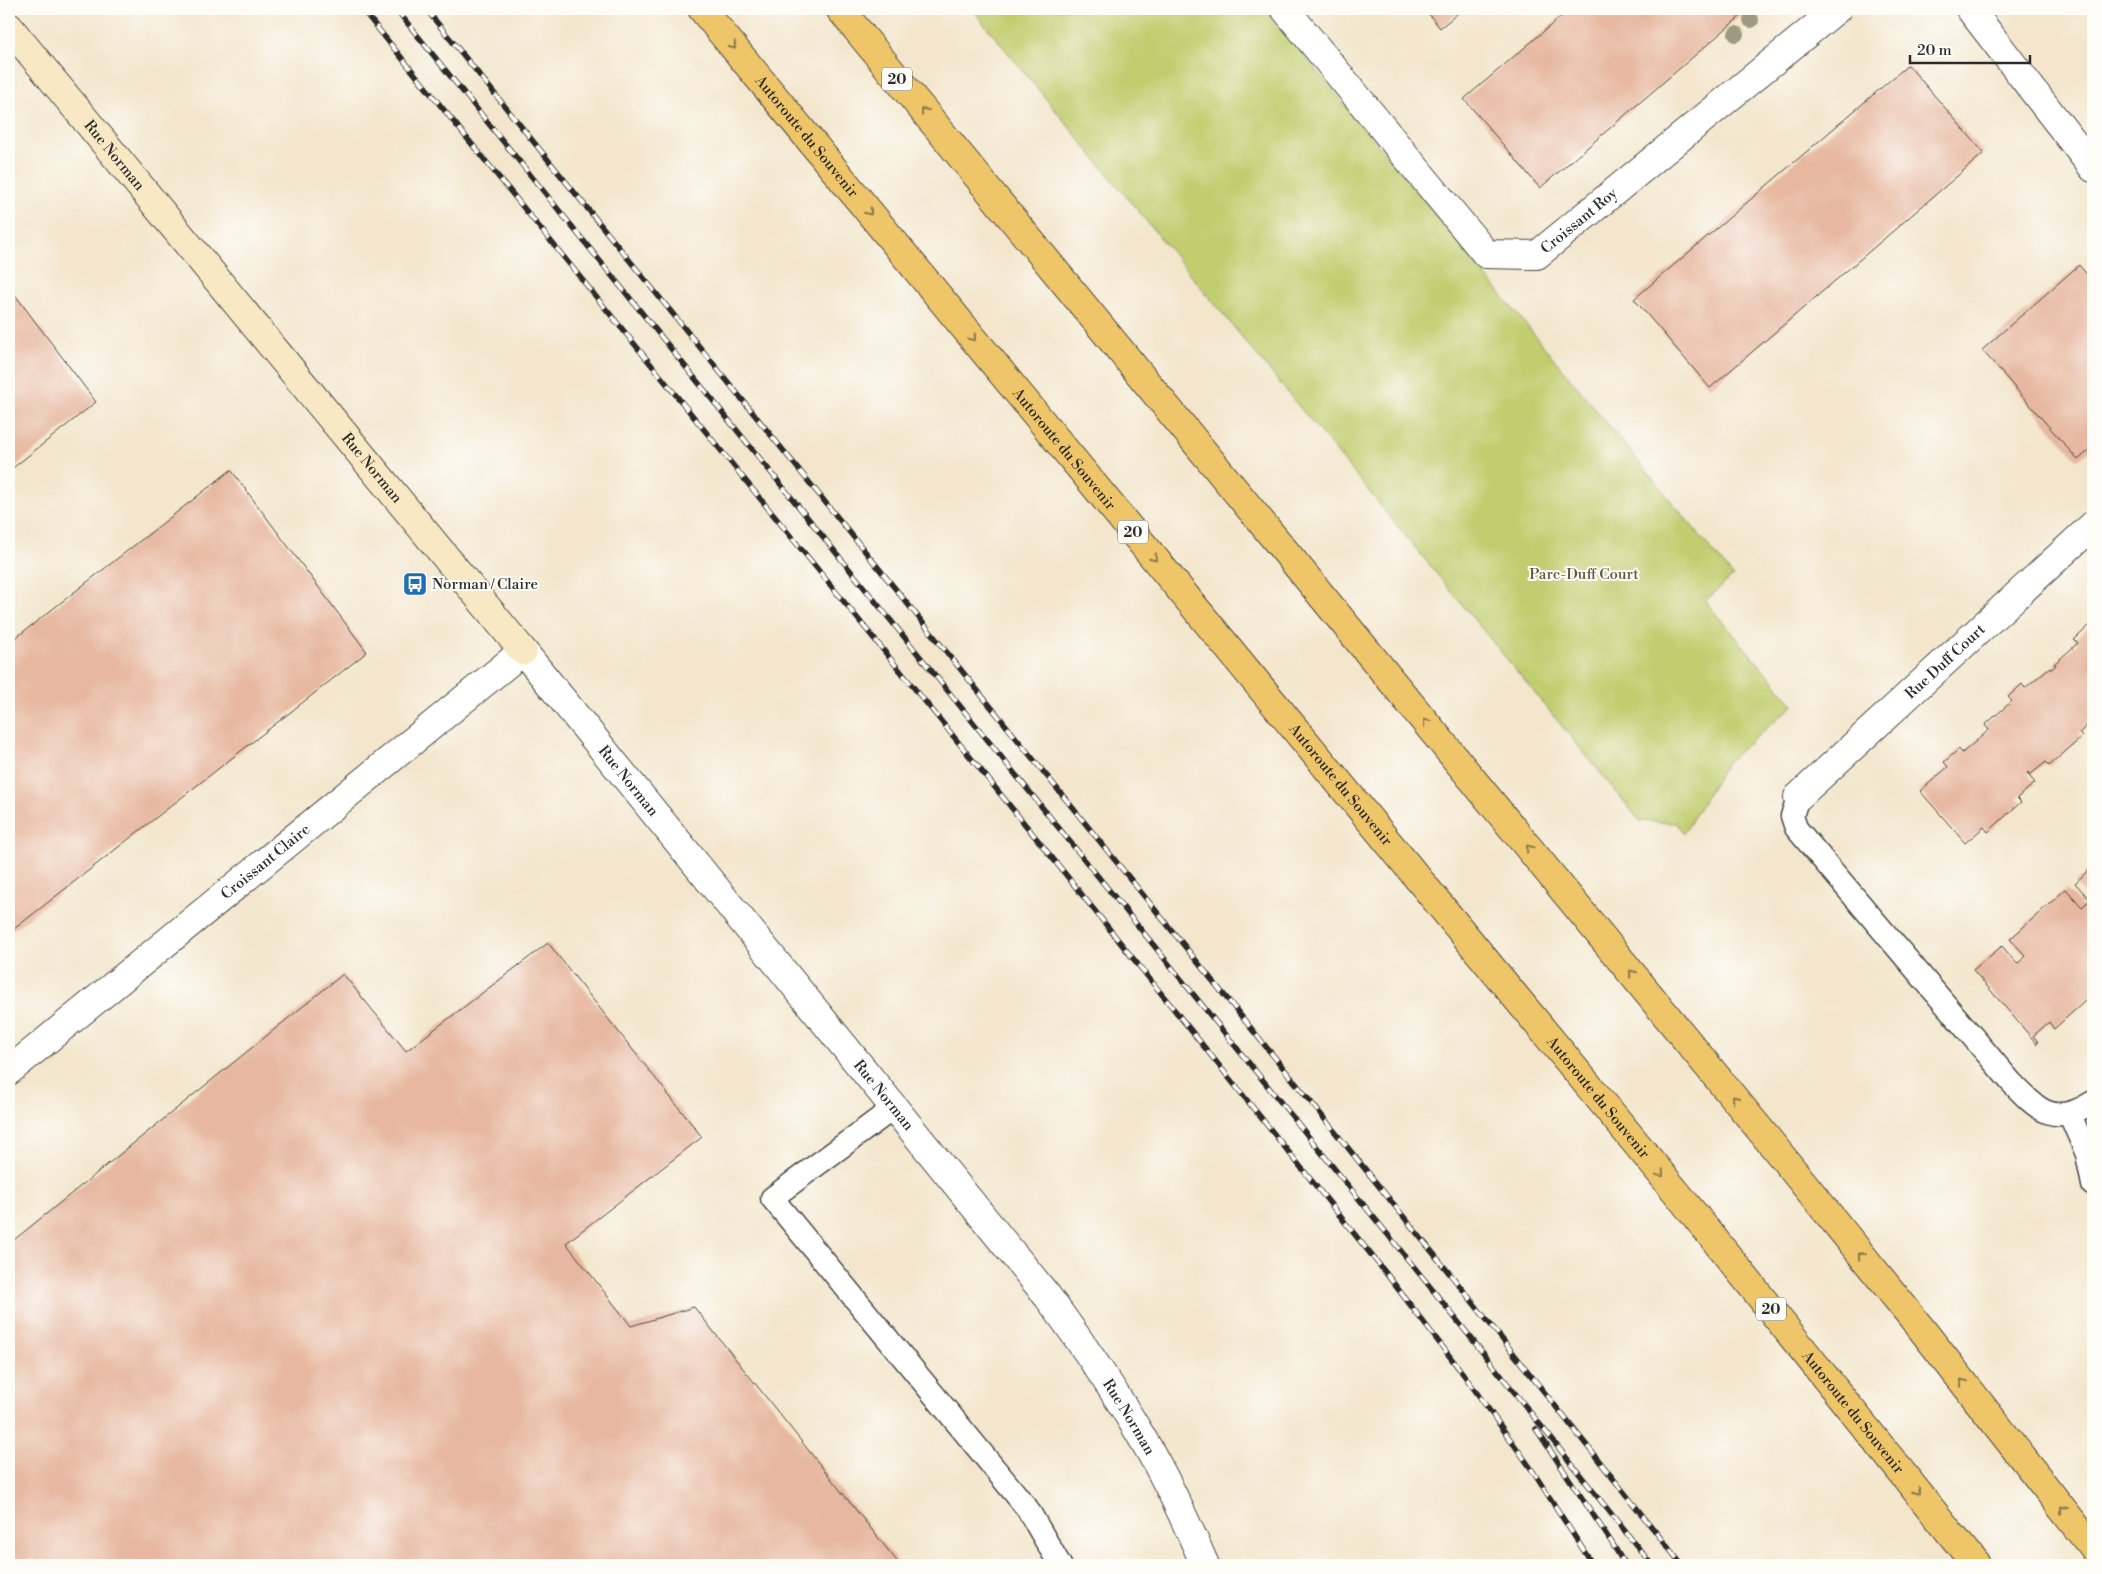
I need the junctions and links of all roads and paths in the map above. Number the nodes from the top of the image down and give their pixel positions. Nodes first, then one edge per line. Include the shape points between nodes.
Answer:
1 (702, 9) edge
2 (840, 9) edge
3 (1285, 9) edge
4 (1837, 9) edge
5 (1970, 9) edge
6 (9, 27) edge
7 (2093, 168) edge
8 (2093, 525) edge
9 (523, 651) junction
10 (1798, 797) joint
11 (9, 1071) edge
12 (2093, 1102) edge
13 (895, 1107) junction
14 (2070, 1114) junction
15 (2093, 1185) edge
16 (2093, 1548) edge
17 (1060, 1565) edge
18 (1205, 1565) edge
19 (1976, 1565) edge

1 -> 19 highway, Autoroute du Souvenir / 20 via 1677,1193
16 -> 2 highway, 20 via 1772,1144
3 - 4 street, Croissant Roy via 1486,254 1537,255
5 - 7 street
6 - 9 street, Rue Norman
8 - 10 street, Rue Duff Court
9 - 11 street, Croissant Claire
9 - 13 street, Rue Norman
10 - 14 lane via 1792,816 1796,828 2011,1082 2043,1112
12 - 14 lane
13 - 17 lane via 772,1198 1027,1508
13 - 18 street, Rue Norman via 1079,1339 1166,1480
14 - 15 lane via 2088,1154

